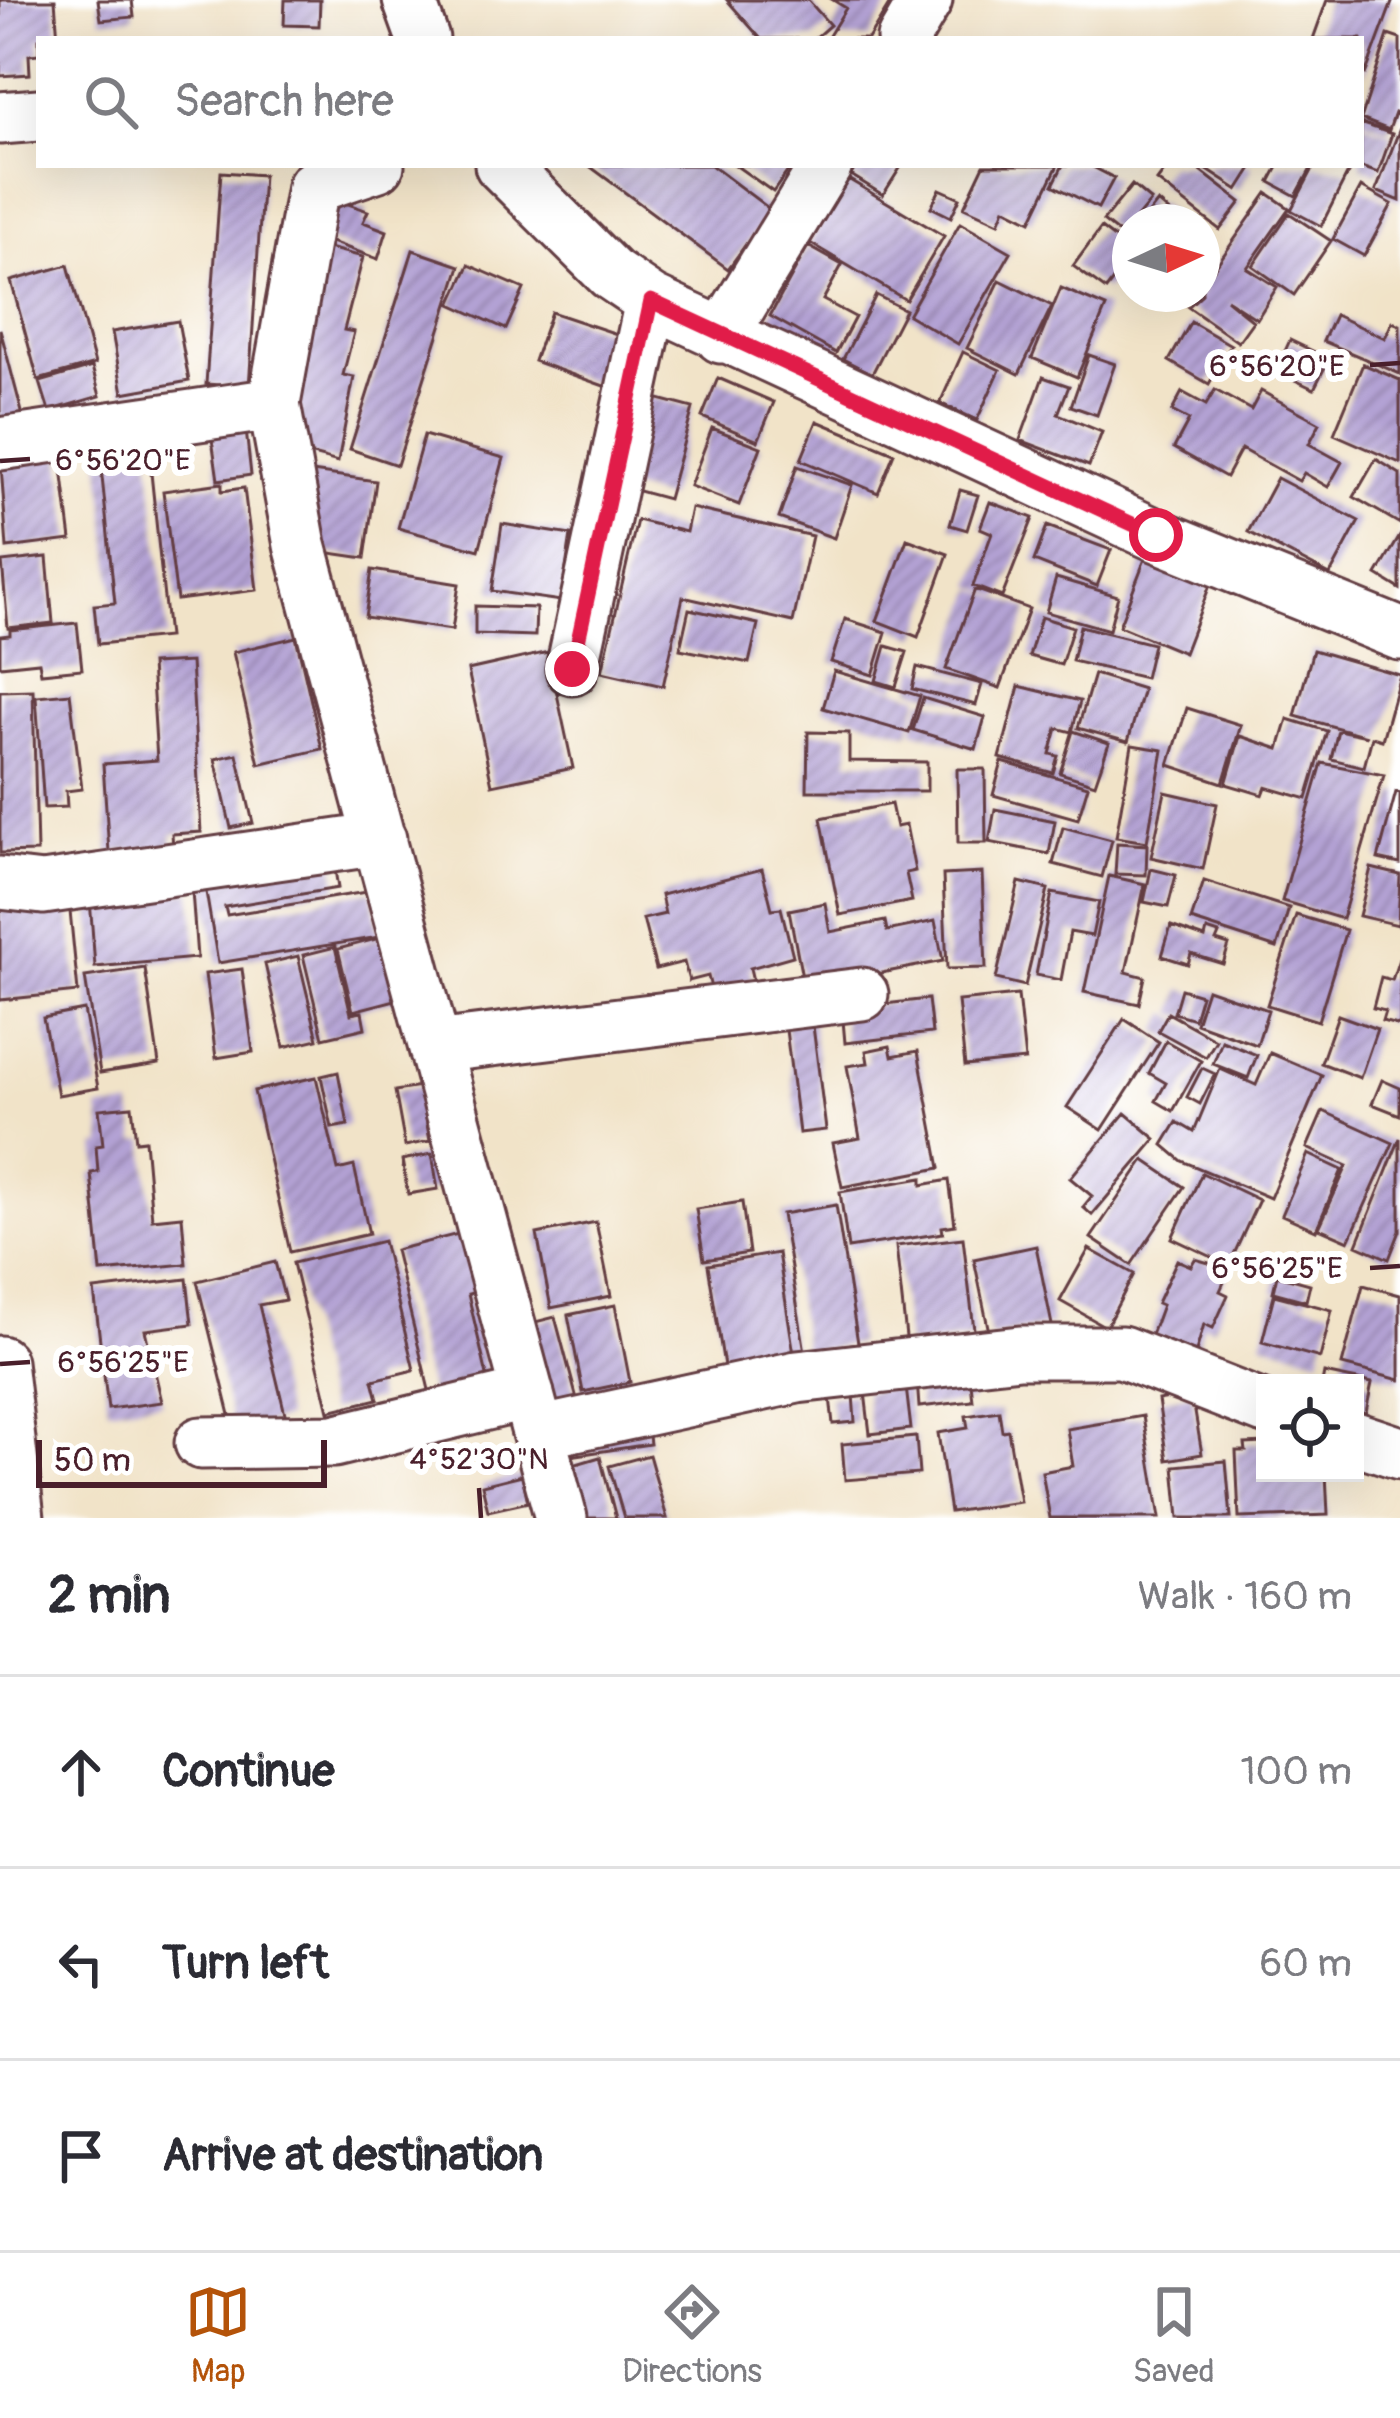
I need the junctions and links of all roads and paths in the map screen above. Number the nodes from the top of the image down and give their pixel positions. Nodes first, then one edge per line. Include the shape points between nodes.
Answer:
1 (409, 0) edge
2 (926, 0) edge
3 (422, 36) edge
4 (905, 36) edge
5 (36, 115) edge
6 (0, 118) edge
7 (369, 168) edge
8 (504, 168) edge
9 (824, 168) edge
10 (651, 301) junction
11 (721, 337) junction
12 (274, 404) junction
13 (0, 444) edge
14 (1400, 634) edge
15 (572, 669) dead end
16 (380, 839) junction
17 (0, 883) edge
18 (862, 994) dead end
19 (435, 1047) junction
20 (0, 1362) edge
21 (1256, 1404) edge
22 (533, 1413) junction
23 (1364, 1441) edge
24 (201, 1443) dead end
25 (1400, 1453) edge
26 (11, 1497) edge
27 (561, 1518) edge

1 - 3 street
2 - 4 street
5 - 6 street
7 - 12 street via 313,187
8 - 10 street via 611,274
9 - 11 street
10 - 11 street
10 - 15 street
11 - 14 street via 1156,535
12 - 13 street
12 - 16 street via 301,545
16 - 17 street via 43,888
16 - 19 street
18 - 19 street
19 - 22 street
20 - 26 street
21 - 22 street via 1122,1352 1020,1352
22 - 24 street via 334,1441
22 - 27 street
23 - 25 street

